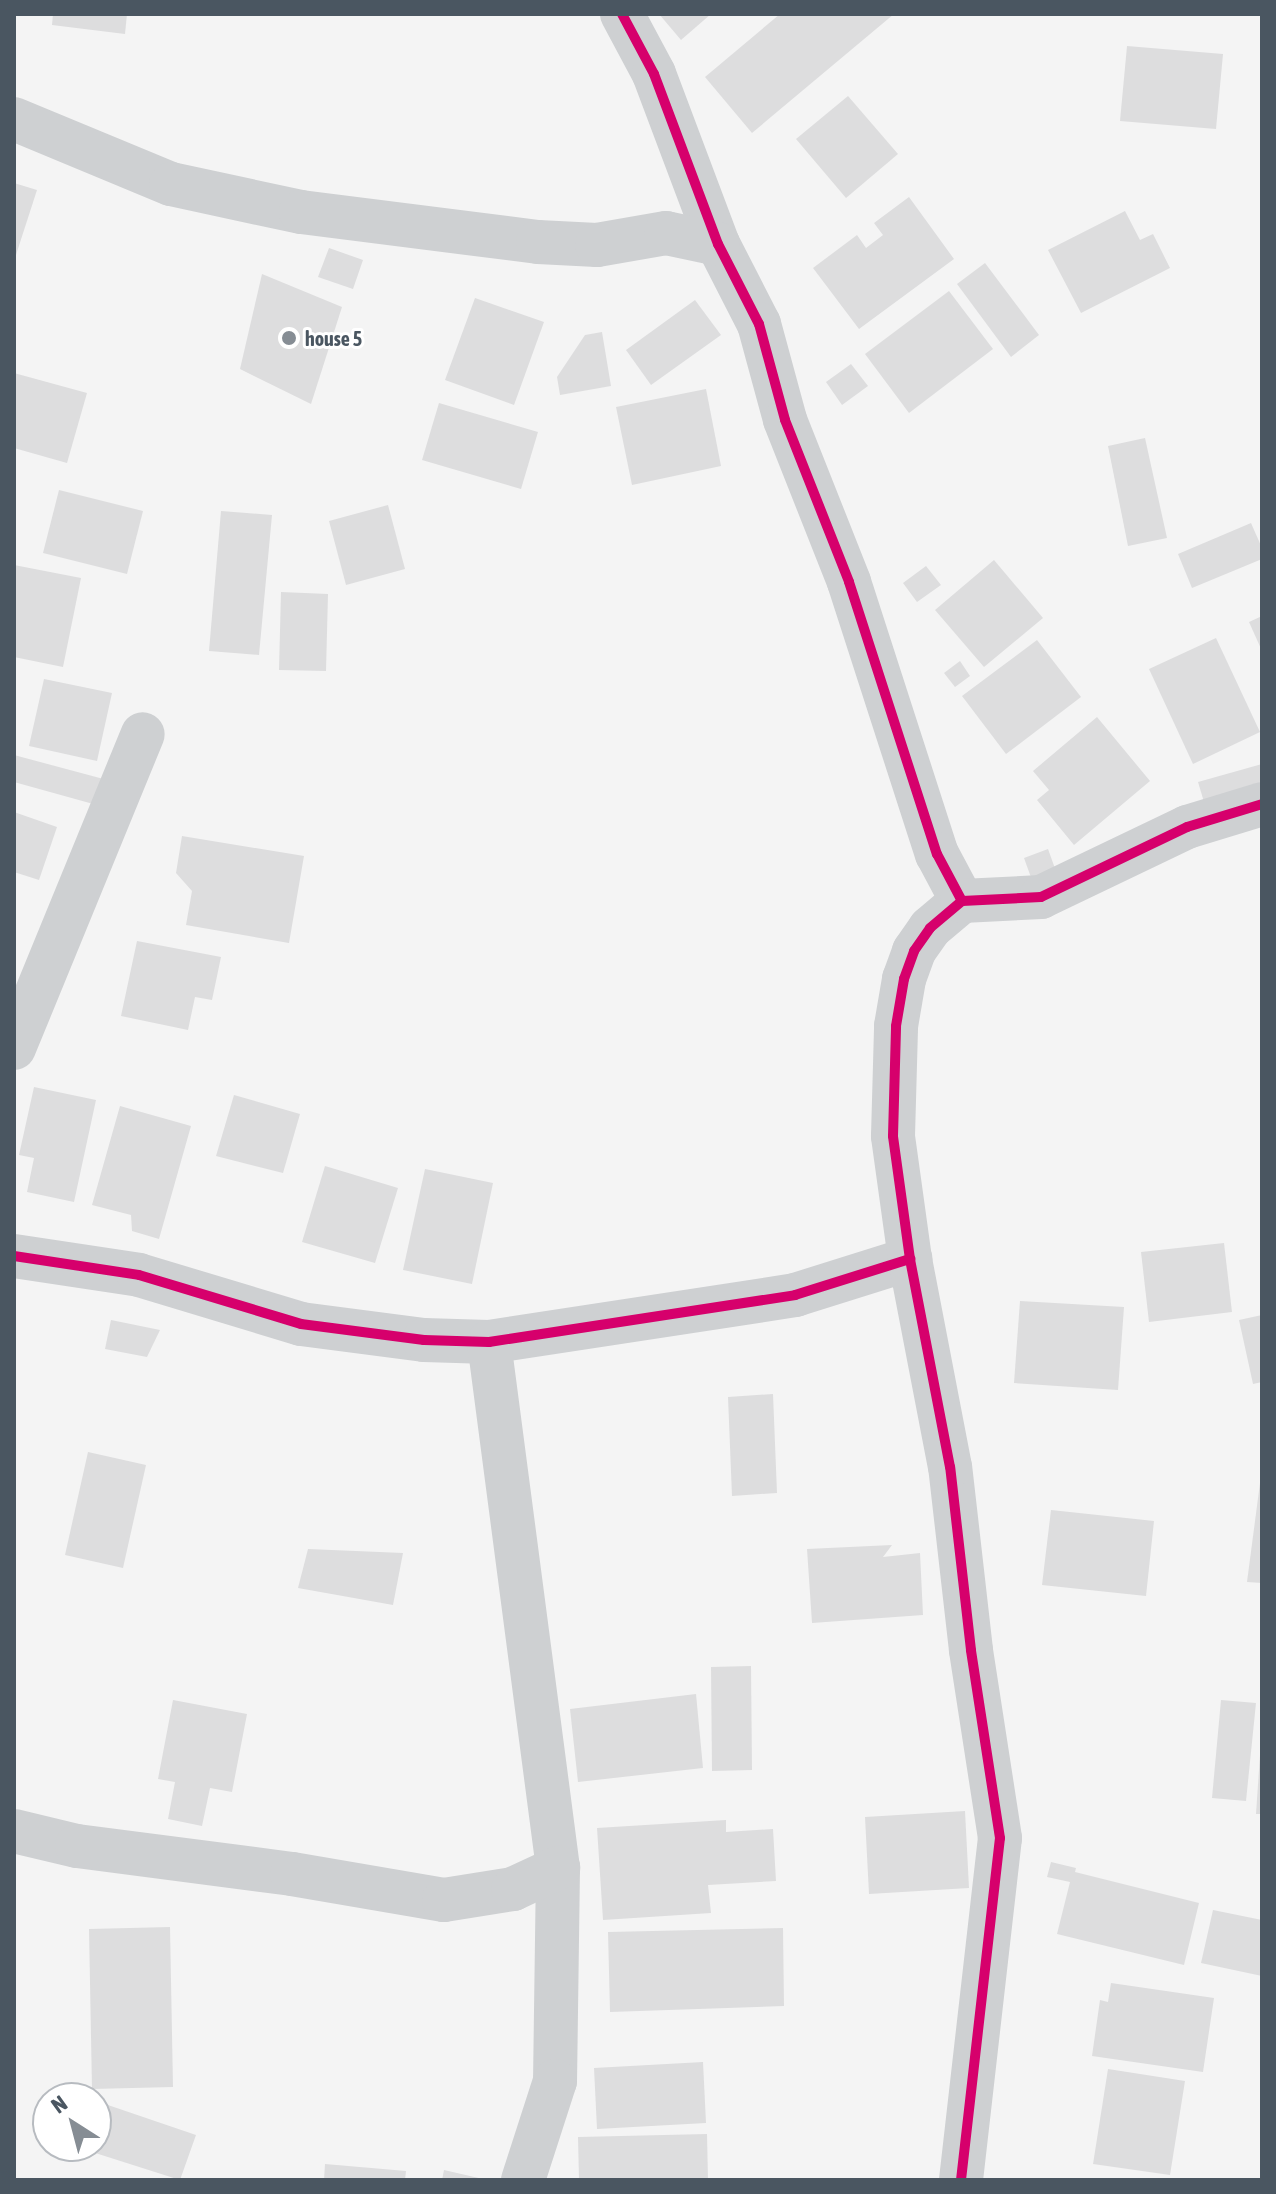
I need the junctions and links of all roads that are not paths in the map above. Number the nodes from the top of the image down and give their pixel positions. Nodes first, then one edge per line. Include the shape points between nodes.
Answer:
1 (622, 14) edge
2 (14, 119) edge
3 (718, 244) junction
4 (143, 734) dead end
5 (1262, 804) edge
6 (962, 901) junction
7 (14, 1048) edge
8 (14, 1256) edge
9 (910, 1259) junction
10 (489, 1342) junction
11 (14, 1831) edge
12 (558, 1868) junction
13 (523, 2180) edge
14 (961, 2180) edge

1 - 3 street via 654,74
2 - 3 street via 171,184 301,212 538,242 597,245 666,233
3 - 6 street via 759,324 785,420 849,582 937,854
4 - 7 street
5 - 6 street via 1187,827 1041,897
6 - 9 street via 930,928 914,951 896,1026 893,1136
8 - 10 street via 139,1275 301,1324 424,1340
9 - 10 street via 795,1295
9 - 14 street via 950,1467 1000,1838
10 - 12 street
11 - 12 street via 77,1846 444,1900 513,1889
12 - 13 street via 555,2081

